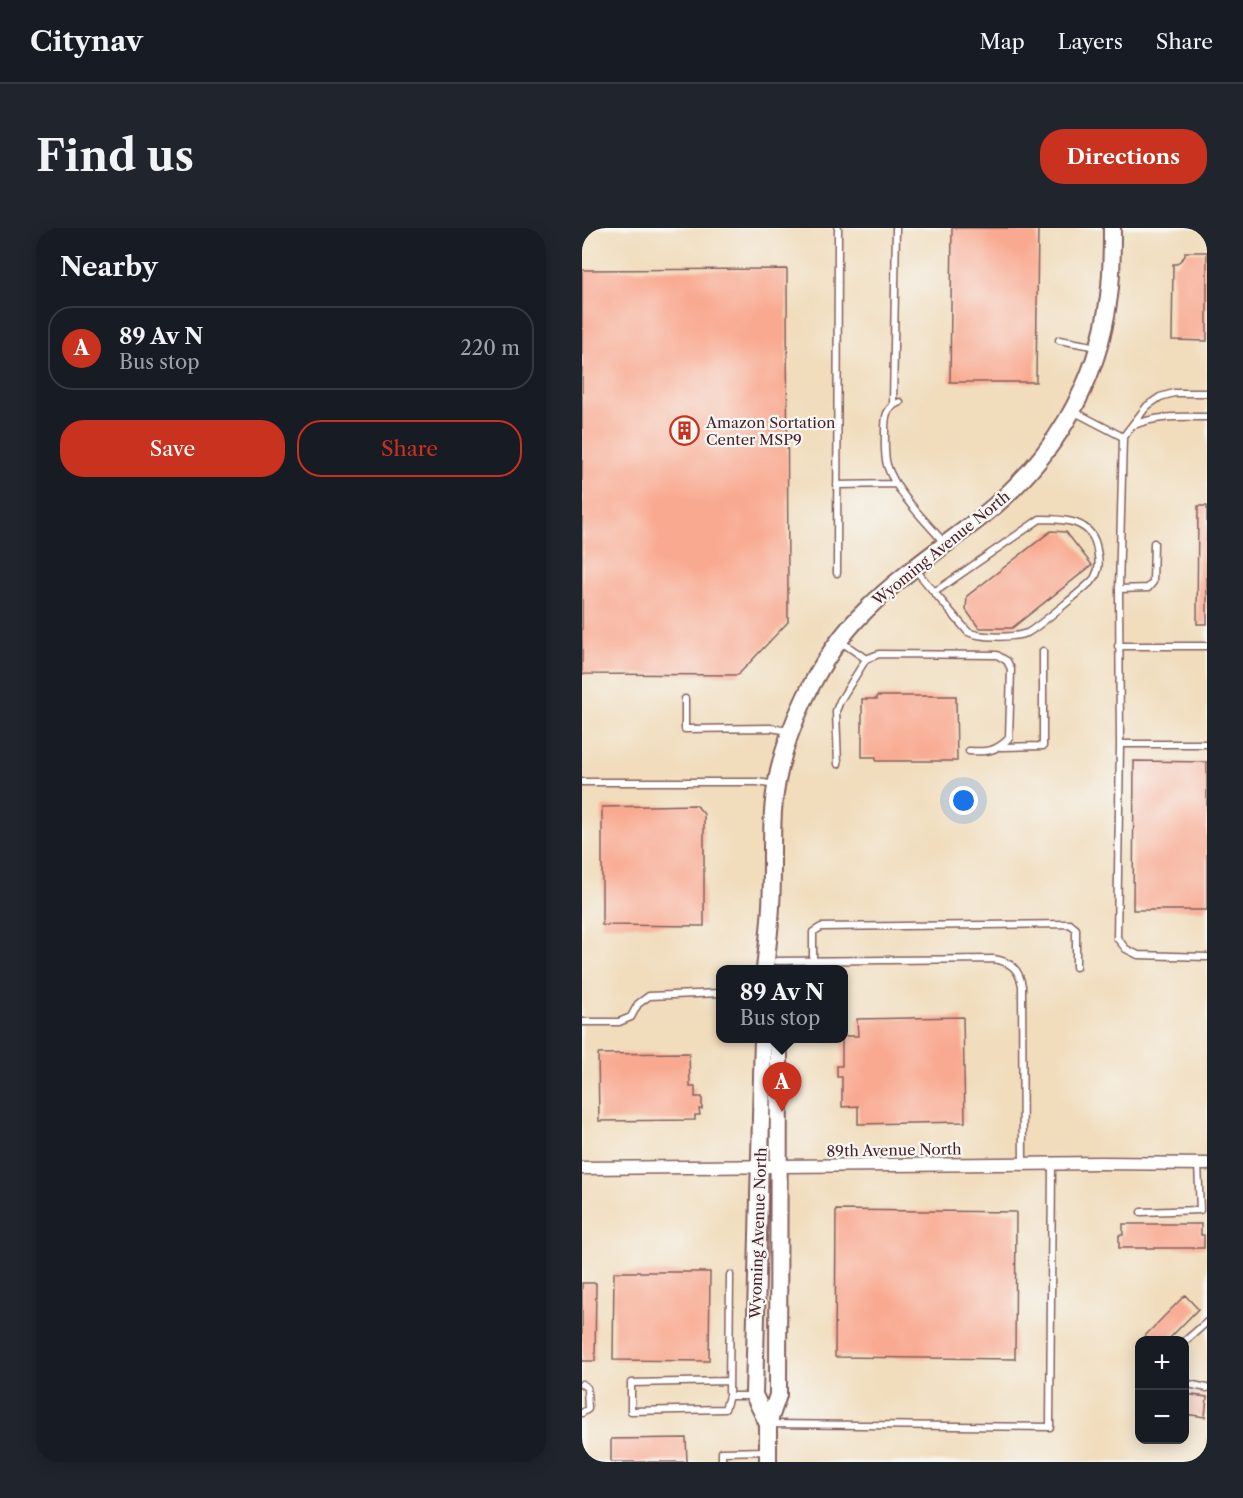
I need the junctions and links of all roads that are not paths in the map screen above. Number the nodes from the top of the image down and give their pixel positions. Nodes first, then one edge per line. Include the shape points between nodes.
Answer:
1 (838, 228) edge
2 (896, 228) edge
3 (1112, 228) edge
4 (1059, 340) dead end
5 (1098, 347) junction
6 (1207, 393) edge
7 (1073, 411) junction
8 (1207, 417) edge
9 (1133, 425) junction
10 (1124, 437) junction
11 (895, 484) junction
12 (837, 485) junction
13 (1154, 543) dead end
14 (945, 544) junction
15 (915, 569) junction
16 (837, 573) dead end
17 (1119, 589) junction
18 (933, 591) junction
19 (840, 641) junction
20 (1118, 646) junction
21 (1207, 646) edge
22 (1043, 651) dead end
23 (866, 659) junction
24 (685, 699) dead end
25 (791, 731) junction
26 (1120, 744) junction
27 (1207, 744) edge
28 (1000, 747) junction
29 (969, 751) dead end
30 (838, 764) dead end
31 (582, 782) edge
32 (777, 785) junction
33 (1207, 957) edge
34 (813, 960) junction
35 (773, 965) edge
36 (780, 965) edge
37 (1076, 967) dead end
38 (716, 993) edge
39 (582, 1022) edge
40 (763, 1043) edge
41 (779, 1043) edge
42 (1052, 1163) junction
43 (1023, 1164) junction
44 (1202, 1164) edge
45 (758, 1167) junction
46 (778, 1167) junction
47 (582, 1168) edge
48 (1199, 1197) junction
49 (1207, 1197) edge
50 (1141, 1212) dead end
51 (730, 1275) dead end
52 (1207, 1322) edge
53 (1189, 1338) edge
54 (729, 1381) junction
55 (582, 1384) edge
56 (1189, 1384) edge
57 (1207, 1388) edge
58 (754, 1395) junction
59 (729, 1396) junction
60 (582, 1413) edge
61 (768, 1424) junction
62 (768, 1457) edge
63 (722, 1462) edge

1 - 12 lane
2 - 11 lane via 897,404 885,415 884,450
3 - 5 street, Wyoming Avenue North via 1109,296
4 - 5 lane
5 - 7 street, Wyoming Avenue North
6 - 9 lane via 1160,397
7 - 10 lane
7 - 14 street, Wyoming Avenue North via 1061,432 1014,489
8 - 9 lane via 1167,417
9 - 10 lane
10 - 17 lane
11 - 12 lane
11 - 14 lane
12 - 16 lane
13 - 17 lane via 1153,582 1148,588
14 - 15 street, Wyoming Avenue North
15 - 18 lane
15 - 19 street, Wyoming Avenue North via 866,609
17 - 20 lane
18 - 18 lane via 1040,519 1079,524 1096,538 1099,565 1094,579 1027,632 976,636 968,632
19 - 23 lane
19 - 25 street, Wyoming Avenue North via 805,697
20 - 21 lane
20 - 26 lane
22 - 28 lane via 1043,746
23 - 28 lane via 879,654 997,655 1007,661 1011,669 1009,738
23 - 30 lane via 837,711
24 - 25 lane via 685,729
25 - 32 street, Wyoming Avenue North
26 - 27 lane
26 - 33 lane via 1117,938 1138,955
28 - 29 lane via 989,752
31 - 32 lane
32 - 35 street, Wyoming Avenue North via 773,810
34 - 36 lane
34 - 37 lane via 813,932 821,927 1070,924 1076,929
34 - 43 lane via 994,959 1015,967 1022,986
38 - 39 lane via 649,996 625,1020
40 - 45 street, Wyoming Avenue North
41 - 46 street, Wyoming Avenue North
42 - 43 street, 89th Avenue North
42 - 44 street, 89th Avenue North
42 - 61 lane via 1050,1427
43 - 46 street, 89th Avenue North
44 - 48 lane
45 - 46 street, 89th Avenue North
45 - 47 street, 89th Avenue North
45 - 58 street, Wyoming Avenue North
46 - 61 street, Wyoming Avenue North via 778,1395
48 - 49 lane
48 - 50 lane via 1200,1210
51 - 54 lane
52 - 53 lane
54 - 59 lane
54 - 59 lane via 631,1383 631,1411 725,1409
55 - 60 lane via 587,1388 588,1409
56 - 57 lane
58 - 59 lane
58 - 61 street, Wyoming Avenue North
61 - 62 street, Wyoming Avenue North
62 - 63 lane via 722,1452

